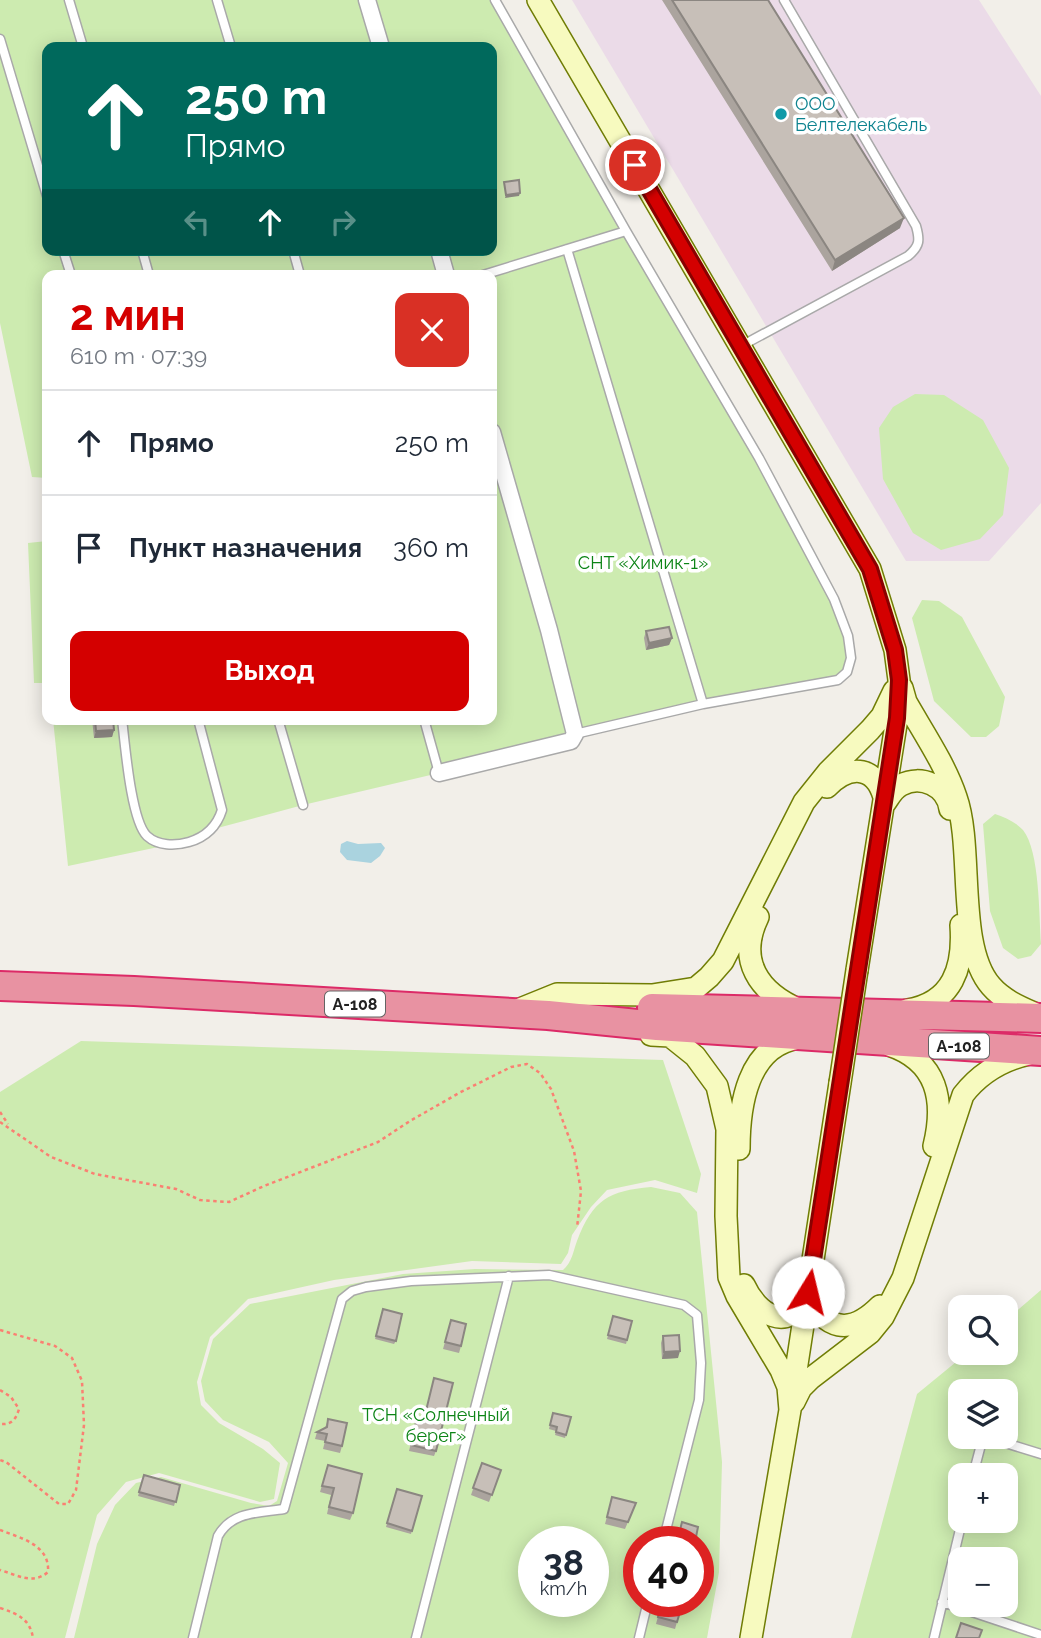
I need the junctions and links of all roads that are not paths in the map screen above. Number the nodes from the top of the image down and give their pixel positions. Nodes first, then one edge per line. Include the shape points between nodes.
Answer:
1 (69, 0) edge
2 (217, 0) edge
3 (367, 0) edge
4 (495, 0) edge
5 (538, 0) edge
6 (784, 0) edge
7 (0, 39) edge
8 (82, 42) edge
9 (230, 42) edge
10 (380, 42) edge
11 (42, 179) edge
12 (626, 231) junction
13 (567, 249) junction
14 (497, 271) edge
15 (741, 346) junction
16 (497, 449) edge
17 (899, 680) junction
18 (703, 704) junction
19 (123, 725) edge
20 (200, 725) edge
21 (280, 725) edge
22 (426, 725) edge
23 (575, 734) junction
24 (439, 773) joint
25 (885, 803) junction
26 (303, 805) dead end
27 (0, 986) edge
28 (510, 1014) junction
29 (1041, 1017) edge
30 (811, 1024) junction
31 (881, 1028) junction
32 (1041, 1051) edge
33 (509, 1276) junction
34 (808, 1292) junction
35 (790, 1410) junction
36 (1018, 1447) edge
37 (1041, 1454) edge
38 (667, 1526) edge
39 (959, 1533) edge
40 (942, 1602) junction
41 (644, 1617) edge
42 (1041, 1635) edge
43 (193, 1638) edge
44 (416, 1638) edge
45 (639, 1638) edge
46 (751, 1638) edge
47 (934, 1638) edge

1 - 8 lane
2 - 9 lane
3 - 10 street
4 - 12 lane
5 - 15 street
6 - 15 lane via 920,239 908,256
7 - 11 lane
12 - 13 lane
12 - 18 lane via 759,458 834,599 848,636 851,659 838,680
13 - 14 lane
13 - 18 lane
15 - 17 street via 870,569 895,650
16 - 23 street
17 - 25 street
17 - 28 street via 882,716 804,802 723,961 709,977 696,988 652,995 557,994
17 - 29 street via 956,798 976,960 997,993
18 - 23 lane
19 - 20 lane via 137,817 147,836 168,845 210,831 222,810
21 - 26 lane
22 - 24 lane
23 - 24 street via 571,741
25 - 30 street via 881,786 870,775 852,771 836,778 812,804 752,928 750,963 760,981
25 - 31 street via 895,789 911,781 927,781 946,796 961,932 953,983 938,1000
25 - 34 street, bridge
27 - 28 highway, А-108
28 - 30 highway, А-108 via 657,1027
28 - 35 street via 545,1028 670,1036 695,1056 717,1086 727,1129 729,1278 781,1370
29 - 31 highway, А-108
30 - 31 highway, А-108
30 - 34 street via 791,1040 773,1046 758,1064 749,1081 739,1128 738,1274 749,1296 775,1317 800,1310
31 - 32 highway, А-108
31 - 34 street via 929,1072 939,1106 939,1126 920,1196 887,1290 869,1317 837,1325 825,1319
32 - 35 street via 1006,1060 974,1080 964,1095 893,1301 870,1333 801,1388
33 - 38 lane via 549,1275 684,1305 697,1315 699,1400
33 - 43 lane via 366,1287 342,1299 284,1509 239,1515 223,1527
33 - 44 lane
34 - 35 street
35 - 46 street
36 - 37 lane
39 - 40 lane
40 - 42 lane
40 - 47 lane
41 - 45 lane

